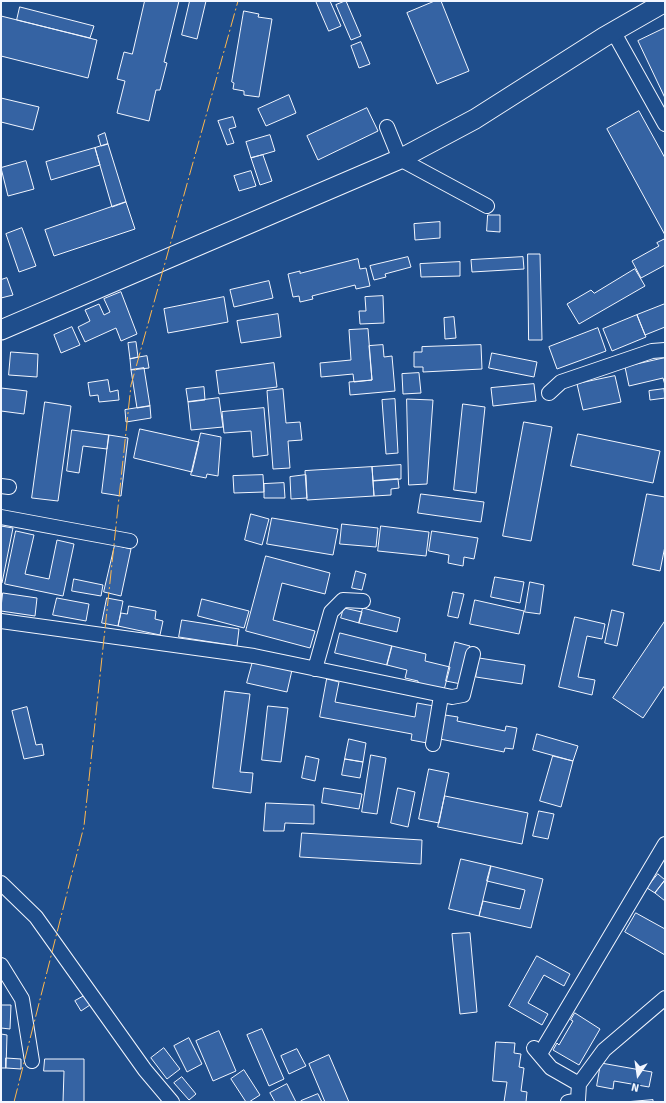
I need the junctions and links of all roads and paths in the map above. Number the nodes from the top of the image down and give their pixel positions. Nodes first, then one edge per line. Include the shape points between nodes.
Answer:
1 (665, 2) edge
2 (613, 31) junction
3 (665, 124) edge
4 (387, 128) dead end
5 (400, 159) junction
6 (487, 206) dead end
7 (1, 330) edge
8 (665, 350) edge
9 (549, 393) dead end
10 (1, 517) edge
11 (130, 541) dead end
12 (363, 601) dead end
13 (1, 621) edge
14 (474, 654) dead end
15 (315, 669) junction
16 (442, 696) junction
17 (433, 744) dead end
18 (665, 844) edge
19 (1, 883) edge
20 (1, 965) edge
21 (665, 998) edge
22 (32, 1061) dead end
23 (579, 1084) junction
24 (172, 1102) edge
25 (568, 1102) edge

1 - 2 main road
2 - 3 street
2 - 5 main road via 475,119
4 - 5 street
5 - 6 street
5 - 7 main road
8 - 9 street via 561,382
10 - 11 street
12 - 15 street via 343,600 331,612
13 - 15 street via 254,656
14 - 16 street via 463,695
15 - 16 street
16 - 17 street
18 - 23 street via 537,1051 551,1068
19 - 24 street via 36,918 145,1070
20 - 22 street via 22,999
21 - 23 street via 604,1050
23 - 25 street via 578,1100

